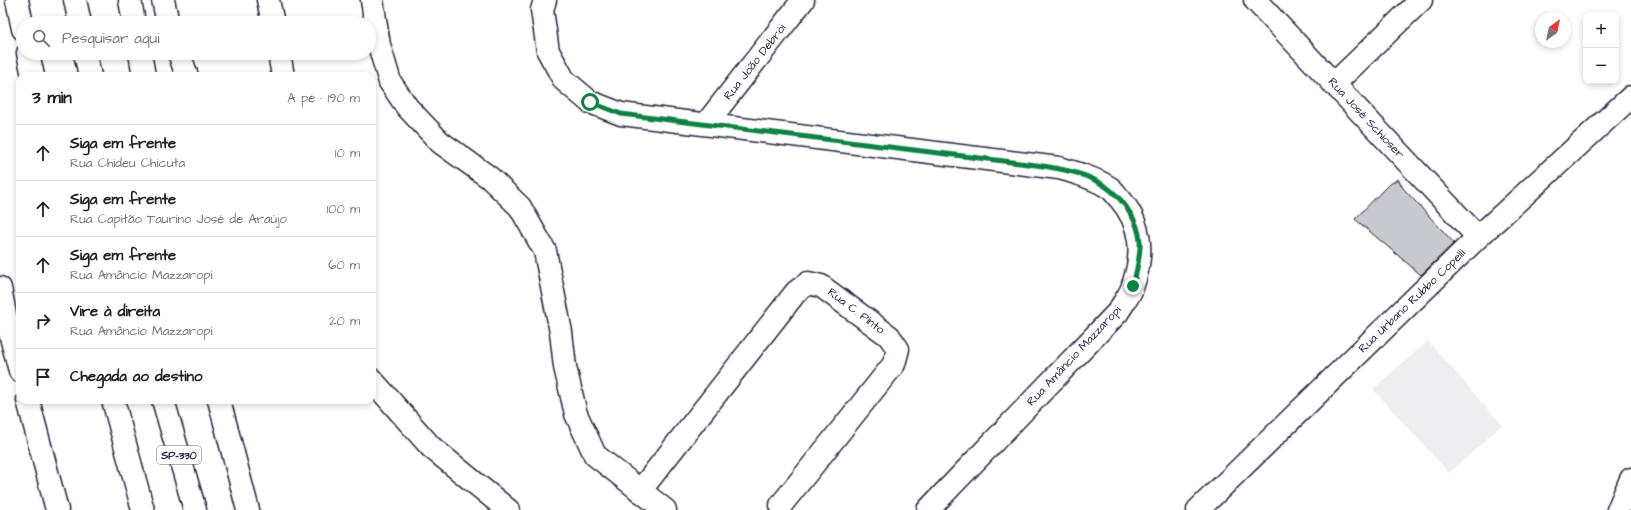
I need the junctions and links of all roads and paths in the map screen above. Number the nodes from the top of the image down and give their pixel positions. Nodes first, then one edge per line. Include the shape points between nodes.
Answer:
1 (17, 0) edge
2 (75, 0) edge
3 (130, 0) edge
4 (163, 0) edge
5 (268, 0) edge
6 (372, 0) edge
7 (544, 0) edge
8 (803, 0) edge
9 (1255, 0) edge
10 (1421, 0) edge
11 (20, 16) edge
12 (78, 16) edge
13 (133, 16) edge
14 (166, 16) edge
15 (271, 16) edge
16 (374, 16) edge
17 (376, 26) edge
18 (30, 60) edge
19 (87, 60) edge
20 (141, 60) edge
21 (181, 60) edge
22 (280, 60) edge
23 (32, 72) edge
24 (89, 72) edge
25 (143, 72) edge
26 (186, 72) edge
27 (282, 72) edge
28 (1334, 84) junction
29 (1631, 97) edge
30 (706, 124) junction
31 (1478, 237) junction
32 (0, 288) edge
33 (16, 354) edge
34 (376, 385) edge
35 (29, 404) edge
36 (114, 404) edge
37 (164, 404) edge
38 (220, 404) edge
39 (1631, 479) edge
40 (640, 491) junction
41 (781, 505) dead end
42 (57, 510) edge
43 (143, 510) edge
44 (195, 510) edge
45 (248, 510) edge
46 (508, 510) edge
47 (665, 510) edge
48 (928, 510) edge
49 (1198, 510) edge
50 (1618, 510) edge

1 - 11 main road
2 - 12 main road
3 - 13 main road
4 - 14 main road
5 - 15 main road
6 - 16 main road
7 - 30 main road, Rua Amâncio Mazzaropi via 542,10 548,51 564,80 590,102 621,114
8 - 30 main road, Rua João Debrói
9 - 28 main road, Rua José Schioser
10 - 28 main road
17 - 40 main road via 390,82 407,107 440,142 490,178 520,207 545,251 561,332 565,367 576,414 595,455
18 - 23 main road
19 - 24 main road
20 - 25 main road
21 - 26 main road
22 - 27 main road
28 - 31 main road, Rua José Schioser
29 - 31 main road, Rua Urbano Rubbo Copelli
30 - 48 main road, Rua Amâncio Mazzaropi via 1059,168 1090,177 1112,189 1137,224 1140,241 1133,286 1118,312
31 - 49 main road, Rua Urbano Rubbo Copelli
32 - 33 main road
34 - 46 main road via 431,447
35 - 42 main road
36 - 43 main road
37 - 44 main road, SP-330
38 - 45 main road
39 - 50 main road
40 - 41 main road, Rua C. Pinto via 796,292 808,283 821,286 889,336 898,349 894,364
40 - 47 main road

